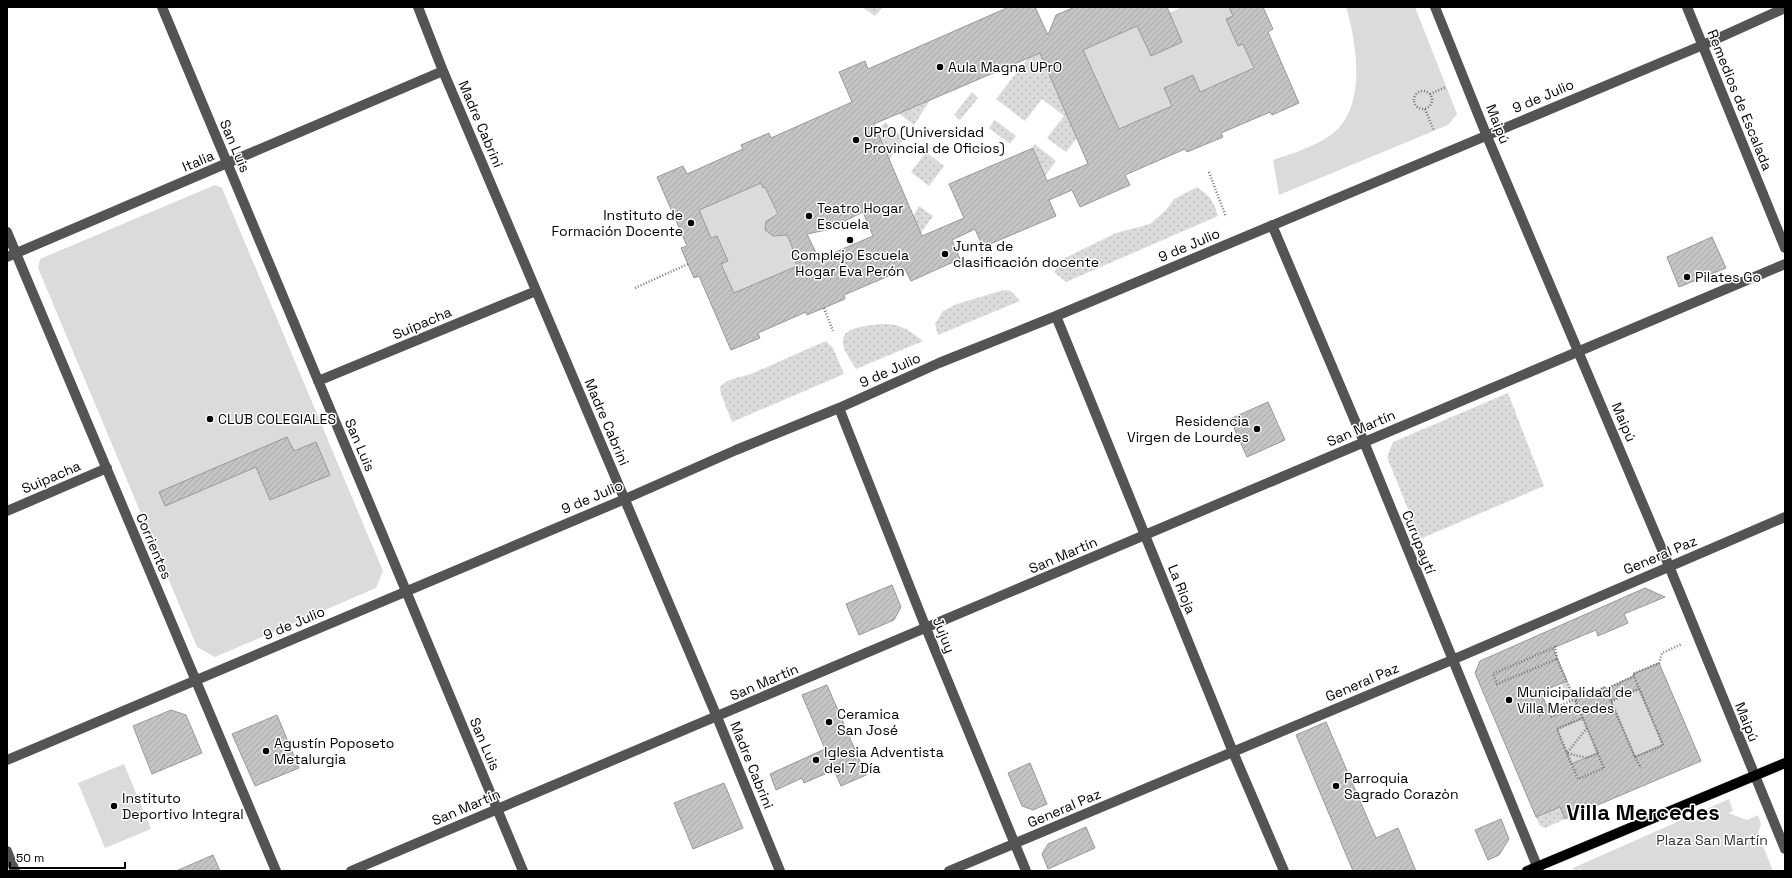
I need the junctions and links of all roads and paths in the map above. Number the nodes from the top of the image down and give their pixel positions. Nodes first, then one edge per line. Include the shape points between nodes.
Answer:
1 (162, 7) edge
2 (418, 7) edge
3 (1435, 7) edge
4 (1687, 7) edge
5 (1785, 8) edge
6 (1703, 45) junction
7 (443, 71) junction
8 (1446, 87) dead end
9 (1430, 94) junction
10 (1425, 109) junction
11 (1434, 131) dead end
12 (1486, 134) junction
13 (228, 163) junction
14 (1209, 172) dead end
15 (1226, 217) dead end
16 (1272, 225) junction
17 (7, 232) edge
18 (1785, 248) edge
19 (12, 255) edge
20 (688, 264) dead end
21 (1785, 264) edge
22 (635, 288) dead end
23 (536, 291) junction
24 (824, 308) dead end
25 (1056, 316) junction
26 (833, 331) dead end
27 (1579, 351) junction
28 (318, 381) junction
29 (838, 408) junction
30 (1364, 442) junction
31 (107, 468) junction
32 (625, 499) junction
33 (7, 511) edge
34 (1785, 517) edge
35 (1145, 535) junction
36 (1670, 566) junction
37 (406, 591) junction
38 (926, 628) junction
39 (1682, 644) dead end
40 (1557, 659) junction
41 (1452, 660) junction
42 (1634, 676) junction
43 (196, 680) junction
44 (1606, 689) junction
45 (1639, 689) junction
46 (1575, 699) junction
47 (1611, 701) junction
48 (1577, 705) junction
49 (1539, 716) dead end
50 (717, 717) junction
51 (1551, 717) dead end
52 (1583, 718) junction
53 (1587, 728) junction
54 (1233, 752) junction
55 (1567, 753) junction
56 (1598, 753) junction
57 (1635, 757) junction
58 (7, 760) edge
59 (1785, 763) edge
60 (1640, 768) dead end
61 (1754, 776) junction
62 (497, 810) junction
63 (1014, 844) junction
64 (1785, 849) edge
65 (7, 851) edge
66 (1538, 869) edge
67 (15, 871) edge
68 (276, 871) edge
69 (351, 871) edge
70 (523, 871) edge
71 (780, 871) edge
72 (949, 871) edge
73 (1026, 871) edge
74 (1284, 871) edge
75 (1527, 871) edge

1 - 13 street, San Luis
2 - 7 street, Madre Cabrini
3 - 12 street, Maipú
4 - 6 street, Remedios de Escalada
5 - 6 street, 9 de Julio
6 - 12 street, 9 de Julio
6 - 18 street, Remedios de Escalada
7 - 13 street, Italia
7 - 23 street, Madre Cabrini
8 - 9 path
9 - 10 path via 1432,103
9 - 10 path via 1421,91 1414,97 1417,106
10 - 11 path
12 - 16 street, 9 de Julio
12 - 27 street, Maipú
13 - 19 street, Italia
13 - 28 street, San Luis
14 - 15 path
16 - 25 street, 9 de Julio
16 - 30 street, Curupaytí
17 - 19 street, Corrientes
19 - 31 street, Corrientes
20 - 22 path
21 - 27 street, San Martín
23 - 28 street, Suipacha
23 - 32 street, Madre Cabrini
24 - 26 path
25 - 29 street, 9 de Julio via 939,363
25 - 35 street, La Rioja
27 - 30 street, San Martín
27 - 36 street, Maipú
28 - 37 street, San Luis
29 - 32 street, 9 de Julio
29 - 38 street, Jujuy
30 - 35 street, San Martín
30 - 41 street, Curupaytí
31 - 33 street, Suipacha
31 - 43 street, Corrientes
32 - 37 street, 9 de Julio
32 - 50 street, Madre Cabrini
34 - 36 street, General Paz
35 - 38 street, San Martín
35 - 54 street, La Rioja
36 - 41 street, General Paz
36 - 61 street, Maipú
37 - 43 street, 9 de Julio
37 - 62 street, San Luis
38 - 50 street, San Martín
38 - 63 street, Jujuy
39 - 42 path via 1662,653 1659,663 1633,674
40 - 40 path via 1555,648 1493,674 1497,684
40 - 46 path
41 - 54 street, General Paz
41 - 66 street, Curupaytí
42 - 44 path
42 - 45 path
43 - 58 street, 9 de Julio
43 - 68 street, Corrientes
44 - 46 path via 1605,687
44 - 47 path
45 - 47 path
45 - 57 path via 1663,745
46 - 48 path
46 - 49 path
47 - 57 path
48 - 51 path
48 - 52 path
50 - 62 street, San Martín
50 - 71 street, Madre Cabrini
52 - 53 path
52 - 55 path via 1557,729
53 - 55 path
53 - 56 path
54 - 63 street, General Paz
54 - 74 street, La Rioja
55 - 56 path via 1586,758
55 - 56 path via 1578,779 1604,768
57 - 60 path
59 - 61 main road
61 - 64 street, Maipú
61 - 66 main road
62 - 69 street, San Martín
62 - 70 street, San Luis
63 - 72 street, General Paz
63 - 73 street, Jujuy
65 - 67 street
66 - 75 main road

